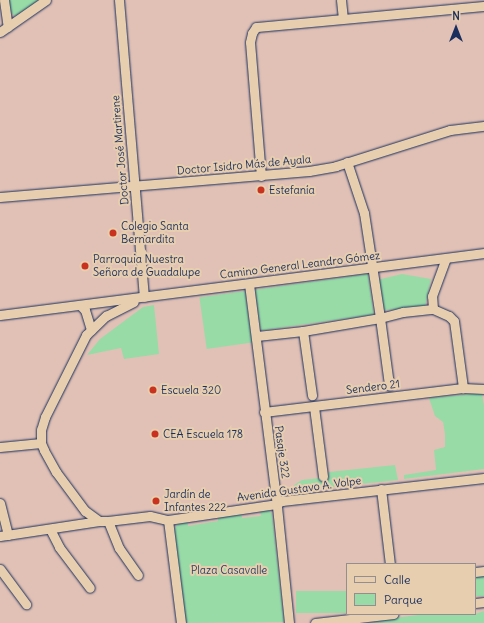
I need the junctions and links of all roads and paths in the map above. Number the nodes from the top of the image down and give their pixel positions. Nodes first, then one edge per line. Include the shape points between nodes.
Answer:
1 (4, 0) edge
2 (46, 0) edge
3 (119, 0) edge
4 (341, 0) edge
5 (484, 6) edge
6 (343, 18) junction
7 (8, 27) junction
8 (0, 32) edge
9 (484, 126) edge
10 (347, 162) junction
11 (261, 176) junction
12 (136, 187) junction
13 (0, 197) edge
14 (484, 253) edge
15 (446, 258) junction
16 (371, 268) junction
17 (249, 284) junction
18 (144, 297) junction
19 (80, 305) junction
20 (433, 309) junction
21 (0, 315) edge
22 (380, 318) junction
23 (91, 330) junction
24 (303, 331) junction
25 (256, 336) junction
26 (389, 385) dead end
27 (463, 388) junction
28 (484, 389) edge
29 (312, 395) dead end
30 (314, 406) junction
31 (264, 412) junction
32 (41, 443) junction
33 (0, 448) edge
34 (323, 476) dead end
35 (484, 478) edge
36 (381, 489) junction
37 (0, 504) edge
38 (276, 504) junction
39 (168, 520) junction
40 (104, 521) junction
41 (50, 529) junction
42 (4, 536) edge
43 (390, 563) edge
44 (0, 569) edge
45 (138, 575) dead end
46 (90, 588) dead end
47 (26, 604) dead end
48 (383, 615) edge
49 (181, 623) edge
50 (289, 623) edge
51 (315, 623) edge

1 - 7 street
2 - 7 street
3 - 12 street, Doctor José Martirene
4 - 6 street
5 - 6 street
6 - 11 street via 260,26 253,30 250,42
7 - 8 street
9 - 10 street, Doctor Isidro Más de Ayala via 450,130
10 - 11 street, Doctor Isidro Más de Ayala via 309,171
10 - 16 street via 364,213
11 - 12 street, Doctor Isidro Más de Ayala
12 - 13 street, Doctor Isidro Más de Ayala
12 - 18 street, Doctor José Martirene
14 - 15 street, Camino General Leandro Gómez
15 - 16 street, Camino General Leandro Gómez
15 - 20 street via 432,296
16 - 17 street, Camino General Leandro Gómez
16 - 22 street
17 - 18 street, Camino General Leandro Gómez
17 - 25 street, Pasaje 322
18 - 19 street, Camino General Leandro Gómez
18 - 23 street via 106,316
19 - 21 street, Camino General Leandro Gómez
19 - 23 street via 85,310
20 - 22 street via 403,312
20 - 27 street via 443,312 454,321
22 - 24 street
22 - 26 street
23 - 32 street via 77,350 45,417
24 - 25 street
24 - 29 street
25 - 31 street, Pasaje 322
27 - 28 street, Sendero 21
27 - 30 street, Sendero 21
30 - 31 street, Sendero 21
30 - 34 street
31 - 38 street, Pasaje 322
32 - 33 street
32 - 40 street via 47,457 85,511
35 - 36 street, Avenida Gustavo A. Volpe
36 - 38 street, Avenida Gustavo A. Volpe via 282,501
36 - 43 street
37 - 42 street
38 - 39 street, Avenida Gustavo A. Volpe
38 - 50 street, Pasaje 322
39 - 40 street, Avenida Gustavo A. Volpe via 150,516
39 - 49 street
40 - 41 street, Avenida Gustavo A. Volpe
40 - 45 street
41 - 42 street, Avenida Gustavo A. Volpe
41 - 46 street via 59,547
44 - 47 street
48 - 51 street

